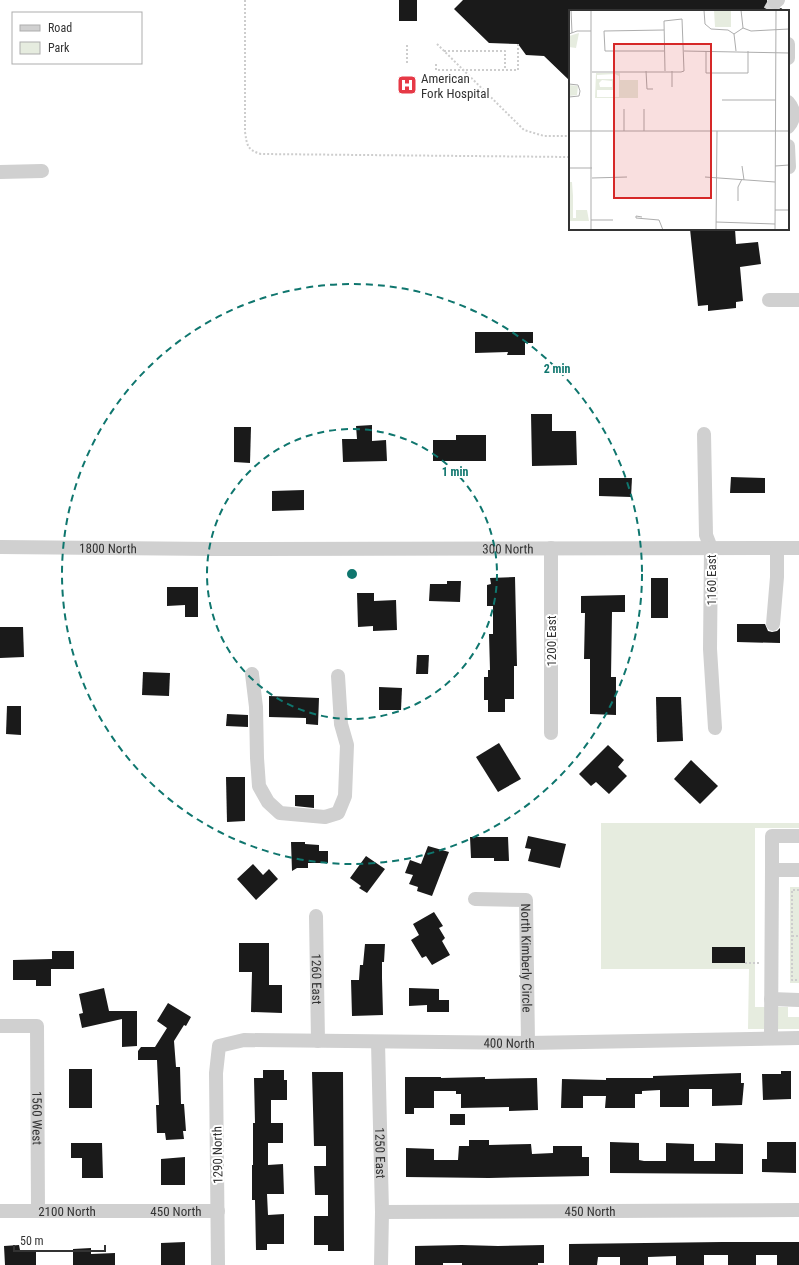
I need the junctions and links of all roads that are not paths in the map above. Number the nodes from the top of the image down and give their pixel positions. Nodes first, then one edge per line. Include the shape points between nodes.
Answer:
1 (799, 99) edge
2 (789, 101) edge
3 (789, 103) edge
4 (789, 125) edge
5 (789, 151) edge
6 (792, 167) edge
7 (42, 171) dead end
8 (0, 172) edge
9 (769, 300) dead end
10 (799, 300) edge
11 (704, 434) dead end
12 (0, 547) edge
13 (551, 548) junction
14 (711, 548) junction
15 (799, 548) edge
16 (217, 549) joint
17 (777, 549) junction
18 (773, 624) dead end
19 (252, 674) dead end
20 (338, 676) dead end
21 (715, 728) dead end
22 (551, 733) dead end
23 (799, 836) edge
24 (772, 870) junction
25 (799, 870) edge
26 (475, 899) dead end
27 (316, 916) dead end
28 (772, 999) junction
29 (799, 1000) edge
30 (0, 1026) edge
31 (772, 1038) junction
32 (799, 1038) edge
33 (318, 1041) junction
34 (378, 1042) junction
35 (528, 1043) junction
36 (219, 1046) joint
37 (134, 1210) joint
38 (799, 1210) edge
39 (0, 1211) edge
40 (38, 1211) junction
41 (218, 1211) junction
42 (382, 1212) junction
43 (218, 1265) edge
44 (381, 1265) edge

1 - 2 street
3 - 4 street via 793,119
5 - 6 street
7 - 8 street
9 - 10 street
11 - 14 street, 1160 East via 706,535
12 - 16 street, 1800 North
13 - 14 street, 300 North
13 - 16 street, 300 North
13 - 22 street, 1200 East
14 - 17 street, 300 North
14 - 21 street, 1160 East via 710,650
15 - 17 street, 300 North
17 - 18 street
19 - 20 street via 259,786 268,802 280,813 325,817 338,813 345,796 347,745 341,724
23 - 24 street via 772,836
24 - 25 street
24 - 28 street
26 - 35 street, North Kimberly Circle via 526,900
27 - 33 street, 1260 East
28 - 29 street
28 - 31 street
30 - 40 street, 1560 West via 38,1026
31 - 32 street, 400 North
31 - 35 street, 400 North
33 - 34 street, 400 North
33 - 36 street, 400 North via 244,1040
34 - 35 street, 400 North
34 - 42 street, 1250 East
36 - 41 street, 1290 North via 216,1074
37 - 40 street, 2100 North
37 - 41 street, 450 North
38 - 42 street, 450 North
39 - 40 street, 2100 North
41 - 43 street, 1290 North
42 - 44 street, 1250 East

